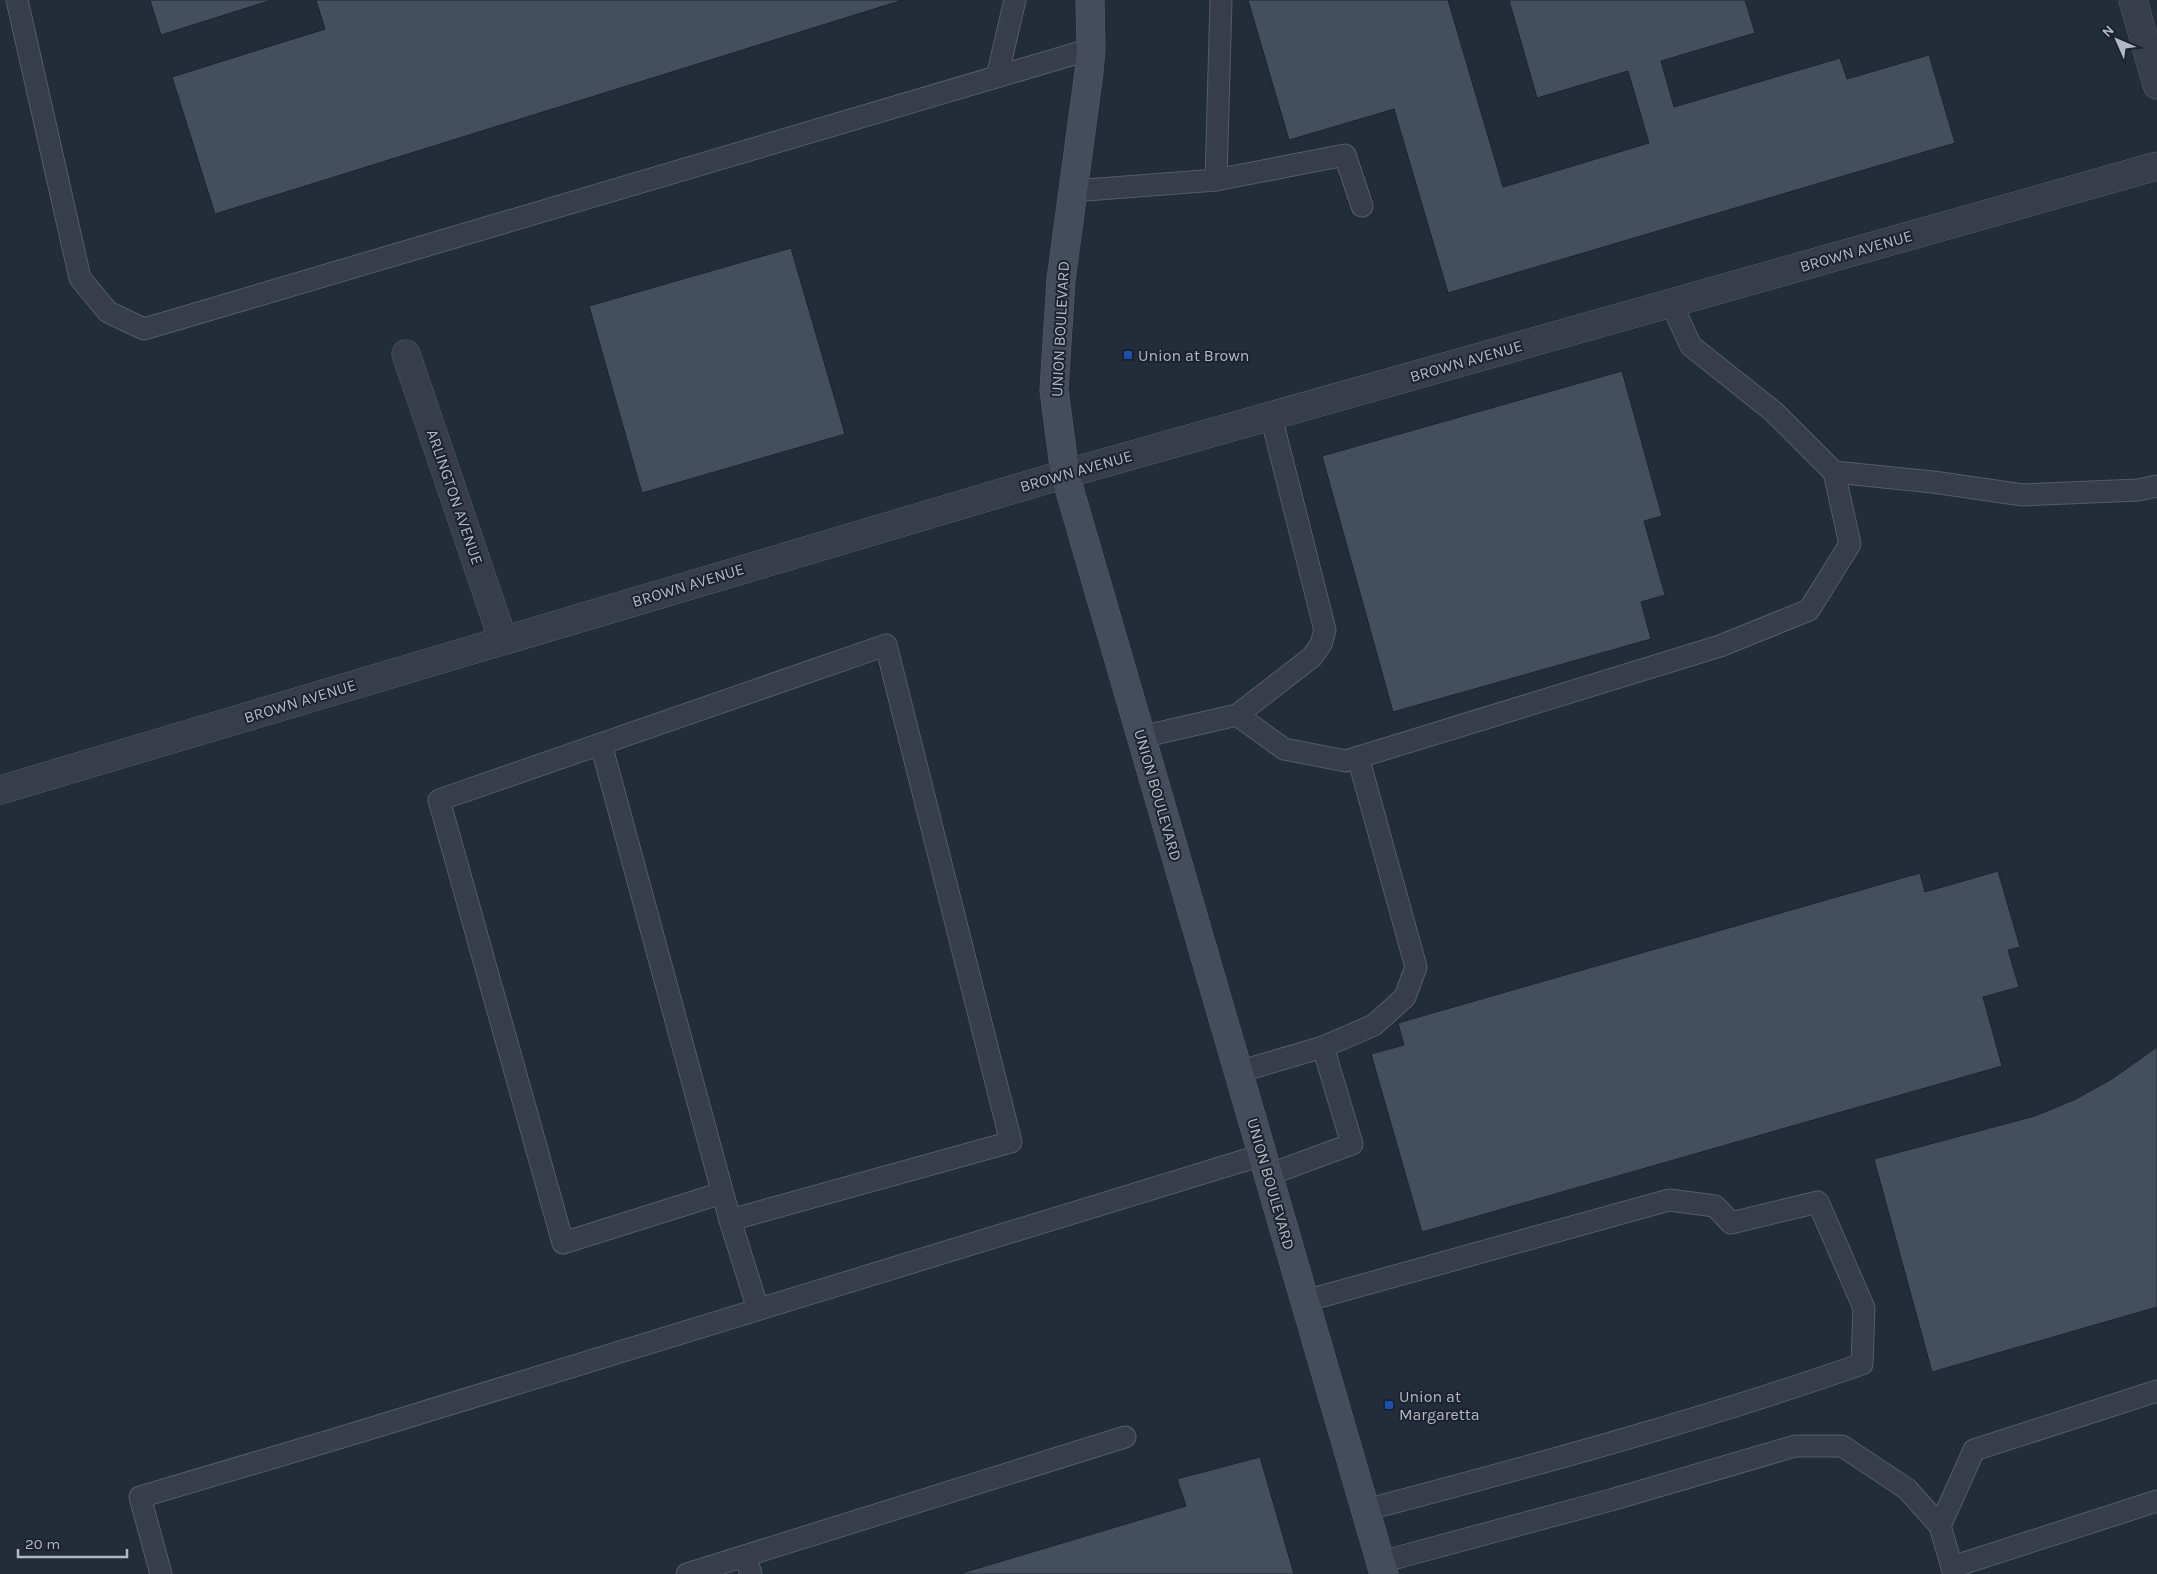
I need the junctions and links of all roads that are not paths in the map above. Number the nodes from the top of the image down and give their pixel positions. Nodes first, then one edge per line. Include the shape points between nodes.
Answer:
1 (16, 0) edge
2 (1014, 0) edge
3 (1090, 0) edge
4 (1221, 0) edge
5 (2133, 0) edge
6 (1091, 49) junction
7 (997, 77) junction
8 (2157, 85) edge
9 (2157, 166) edge
10 (1216, 180) junction
11 (1073, 191) junction
12 (1362, 206) dead end
13 (1671, 303) junction
14 (406, 354) dead end
15 (1271, 416) junction
16 (1834, 472) junction
17 (1065, 474) junction
18 (2157, 486) edge
19 (503, 640) junction
20 (1237, 715) junction
21 (1142, 737) junction
22 (601, 744) junction
23 (1358, 757) junction
24 (0, 790) edge
25 (1323, 1047) junction
26 (1238, 1072) junction
27 (1265, 1165) junction
28 (722, 1193) junction
29 (730, 1220) junction
30 (1305, 1301) junction
31 (758, 1309) junction
32 (2157, 1391) edge
33 (1125, 1437) dead end
34 (2157, 1501) edge
35 (1365, 1510) junction
36 (1940, 1526) junction
37 (748, 1565) edge
38 (1382, 1568) edge
39 (1953, 1570) edge
40 (161, 1574) edge
41 (687, 1574) edge

1 - 7 lane via 80,278 108,312 144,329
2 - 7 lane
3 - 6 main road, UNION BOULEVARD
4 - 10 lane
5 - 8 street
6 - 7 lane
6 - 11 main road, UNION BOULEVARD
9 - 13 street, BROWN AVENUE
10 - 11 lane
10 - 12 lane via 1345,155
11 - 17 main road, UNION BOULEVARD via 1061,280 1054,390
13 - 15 street, BROWN AVENUE
13 - 16 lane via 1691,346 1774,412
14 - 19 street, ARLINGTON AVENUE
15 - 17 street, BROWN AVENUE
15 - 20 lane via 1325,630 1312,658
16 - 18 lane via 2023,495 2138,490
16 - 23 lane via 1850,544 1809,610 1720,646
17 - 19 street, BROWN AVENUE
17 - 21 main road, UNION BOULEVARD
19 - 24 street, BROWN AVENUE
20 - 21 lane
20 - 23 lane via 1284,749 1346,761
21 - 26 main road, UNION BOULEVARD
22 - 28 lane
22 - 28 lane via 439,800 563,1243
22 - 29 lane via 886,645 1011,1142
23 - 25 lane via 1416,967 1405,997 1374,1025
25 - 26 lane
25 - 27 lane via 1352,1144
26 - 27 main road, UNION BOULEVARD
27 - 30 main road, UNION BOULEVARD
27 - 31 lane
28 - 29 lane
29 - 31 lane
30 - 35 main road, UNION BOULEVARD
30 - 35 lane via 1669,1200 1715,1206 1731,1223 1818,1202 1864,1308 1862,1364 1767,1398
31 - 40 lane via 140,1497
32 - 36 lane via 1974,1450
33 - 37 lane
34 - 39 lane
35 - 38 main road, UNION BOULEVARD
36 - 38 lane via 1907,1489 1842,1446 1795,1446
36 - 39 lane
37 - 41 lane

